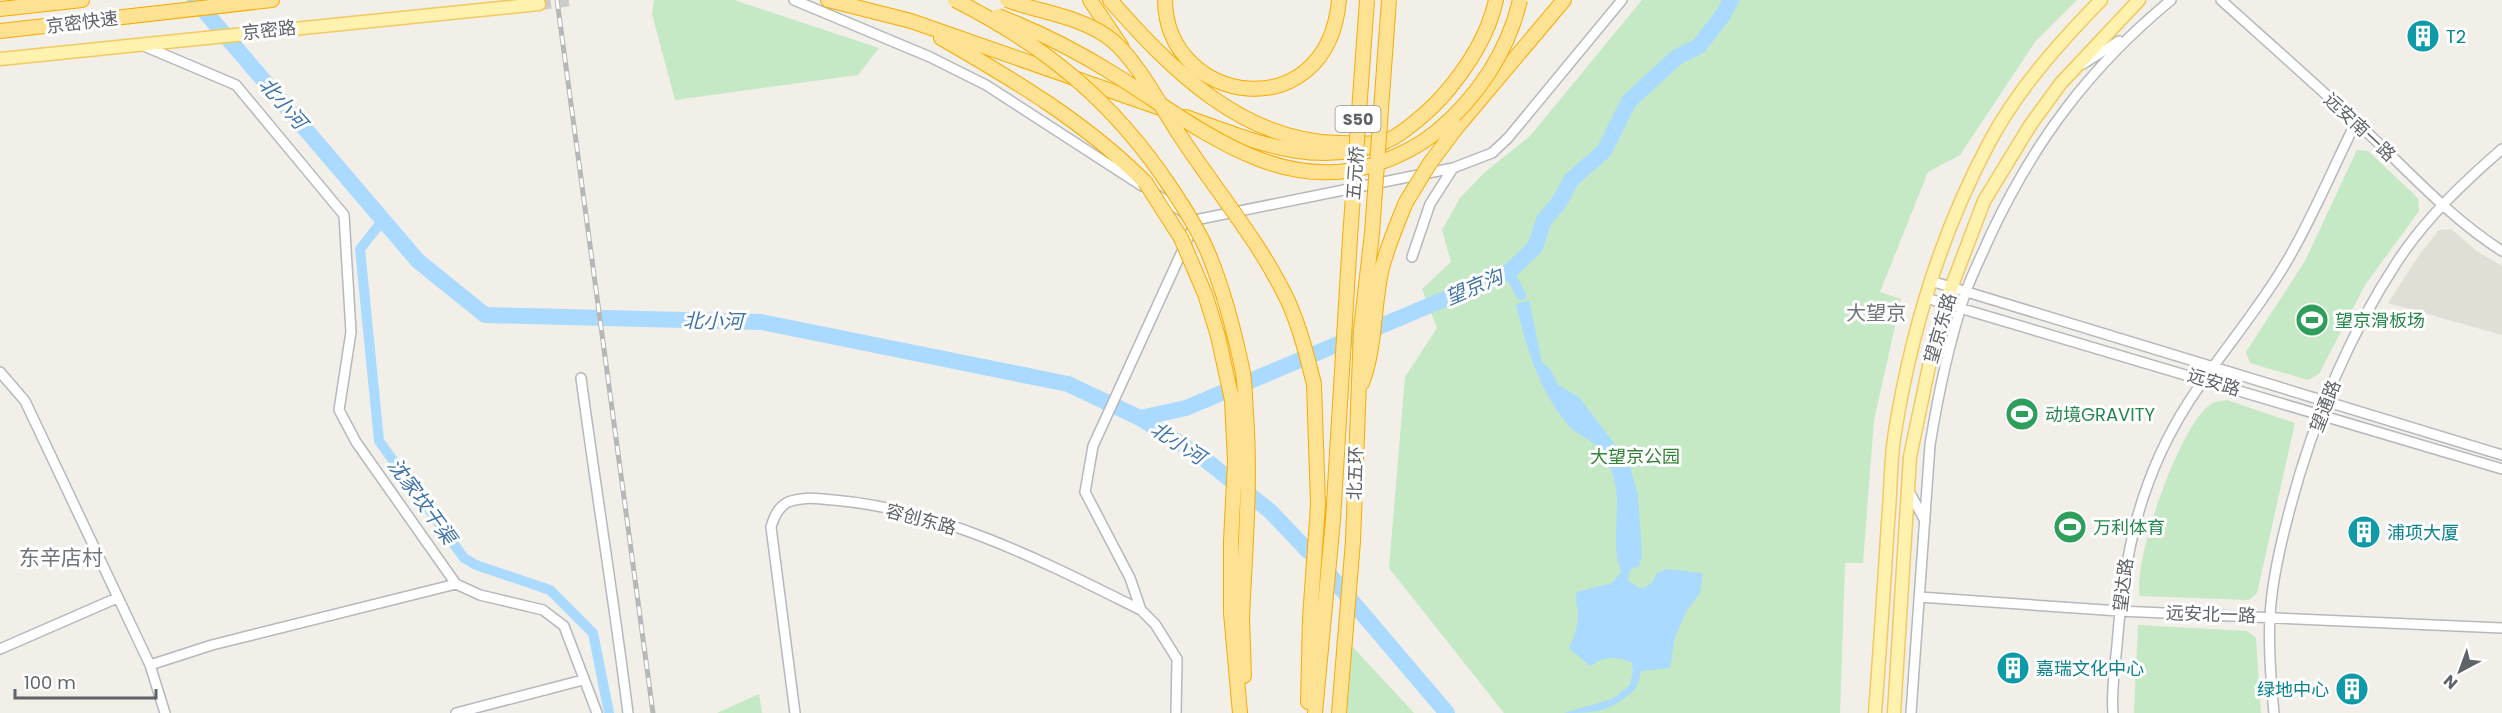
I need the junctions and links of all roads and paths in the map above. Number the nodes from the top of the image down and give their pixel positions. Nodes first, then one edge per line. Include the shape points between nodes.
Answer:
1 (82, 0) edge
2 (272, 0) edge
3 (794, 0) edge
4 (828, 0) edge
5 (956, 0) edge
6 (1006, 0) edge
7 (1090, 0) edge
8 (1110, 0) edge
9 (1165, 0) edge
10 (1339, 0) edge
11 (1367, 0) edge
12 (1389, 0) edge
13 (1496, 0) edge
14 (1520, 0) edge
15 (1564, 0) edge
16 (1574, 0) edge
17 (1622, 0) edge
18 (2101, 0) edge
19 (2139, 0) edge
20 (2171, 0) edge
21 (2221, 0) edge
22 (539, 4) dead end
23 (0, 9) edge
24 (1549, 20) junction
25 (911, 21) junction
26 (0, 31) edge
27 (2132, 32) junction
28 (141, 45) junction
29 (1128, 57) junction
30 (0, 59) edge
31 (2068, 74) junction
32 (2356, 122) junction
33 (1385, 142) junction
34 (2502, 149) edge
35 (1453, 168) junction
36 (2442, 204) junction
37 (1196, 220) junction
38 (1372, 233) joint
39 (1350, 238) joint
40 (2502, 251) edge
41 (1412, 257) dead end
42 (1931, 281) junction
43 (1951, 288) junction
44 (1966, 292) junction
45 (1926, 298) junction
46 (1946, 304) junction
47 (1961, 308) junction
48 (1364, 365) junction
49 (2212, 368) junction
50 (0, 372) edge
51 (581, 378) dead end
52 (2205, 379) junction
53 (2325, 402) junction
54 (2321, 414) junction
55 (2502, 455) edge
56 (2502, 469) edge
57 (1908, 489) junction
58 (1926, 524) junction
59 (456, 585) junction
60 (1919, 597) junction
61 (117, 598) junction
62 (1142, 610) junction
63 (2119, 611) junction
64 (1237, 615) junction
65 (2270, 616) junction
66 (2502, 628) edge
67 (0, 649) edge
68 (150, 665) junction
69 (583, 680) junction
70 (165, 713) edge
71 (456, 713) edge
72 (597, 713) edge
73 (628, 713) edge
74 (795, 713) edge
75 (1176, 713) edge
76 (1240, 713) edge
77 (1246, 713) edge
78 (1307, 713) edge
79 (1315, 713) edge
80 (1339, 713) edge
81 (1875, 713) edge
82 (1894, 713) edge
83 (1911, 713) edge
84 (2112, 713) edge
85 (2274, 713) edge

1 - 23 highway, 京密快速
2 - 26 highway, 京密快速
3 - 37 street via 986,85
4 - 25 highway
5 - 14 highway, bridge via 1074,51 1234,150 1290,171 1339,173 1400,156 1446,123 1495,64 1514,27
5 - 64 highway, bridge via 1048,56 1121,121 1184,206 1209,254 1243,374 1249,471
6 - 29 highway, bridge via 1092,27
7 - 29 highway, bridge
8 - 33 highway via 1182,75 1223,106 1260,126 1319,143
9 - 10 highway via 1172,36 1187,59 1212,78 1236,88 1262,90 1304,75 1330,41
11 - 39 highway, 五元桥 / S50, bridge
12 - 38 highway, 五元桥 / S50, bridge
13 - 33 highway via 1480,41 1454,82 1416,122
15 - 24 highway
16 - 24 highway
17 - 35 street via 1508,138 1492,153
18 - 42 main road, 望京东路 via 2069,32 2027,85 1990,141 1954,215
19 - 31 main road, 望京东路
20 - 27 street
21 - 32 street, 远安南一路
22 - 28 main road, 京密路
24 - 48 highway, bridge via 1457,127 1406,202 1382,270
25 - 33 highway via 1291,151 1334,154 1360,151
25 - 64 highway, bridge via 1012,79 1081,125 1144,182 1182,238 1218,336 1232,400 1235,461 1231,541
27 - 31 street
27 - 44 street via 2061,112 2040,144 1998,219
28 - 30 main road, 京密路
28 - 59 street via 236,85 344,215 351,332 339,410 356,442
29 - 78 highway, bridge via 1243,225 1276,278 1299,327 1314,384 1318,505
31 - 43 main road, 望京东路 via 2031,124 1984,201
32 - 36 street, 远安南一路
32 - 49 street, 望达路 via 2288,261
34 - 36 street, 望通路
35 - 37 street
35 - 41 street via 1430,204
36 - 40 street, 远安南一路
36 - 53 street, 望通路 via 2397,261 2356,333
37 - 62 street via 1093,446 1085,492 1130,578
38 - 48 highway, 北五环 / S50 via 1361,329
39 - 79 highway, 北五环 / S50 via 1333,520
42 - 43 street, 远安路
42 - 45 main road, 望京东路
43 - 44 street, 远安路
43 - 46 main road, 望京东路
44 - 47 street
44 - 49 street, 远安路
45 - 46 street, 远安路
45 - 81 main road, 望京东路 via 1911,349 1895,434
46 - 47 street, 远安路
46 - 57 main road, 望京东路 via 1910,457
47 - 52 street, 远安路
47 - 58 street via 1930,445
48 - 80 highway, 北五环 / S50 via 1359,392 1353,541
49 - 52 street, 望达路
49 - 53 street, 远安路
50 - 61 street via 26,401
51 - 73 street
52 - 54 street, 远安路
52 - 63 street, 望达路 via 2166,443 2142,495 2127,551
53 - 54 street, 望通路
53 - 55 street, 远安路
54 - 56 street, 远安路
54 - 65 street, 望通路 via 2279,551
57 - 58 street
57 - 82 main road, 望京东路
58 - 60 street
59 - 68 street via 212,645
59 - 69 street via 543,610 564,626
60 - 63 street, 远安北一路
60 - 83 street
61 - 67 street
61 - 68 street
62 - 74 street, 容创东路 via 1009,546 930,518 857,502 804,498 787,503 775,513 771,527
62 - 75 street, 容创东路 via 1177,659
63 - 65 street, 远安北一路
63 - 84 street, 望达路
64 - 76 highway
64 - 77 highway
65 - 66 street, 远安北一路
65 - 85 street, 望通路
68 - 70 street
69 - 71 street
69 - 72 street

